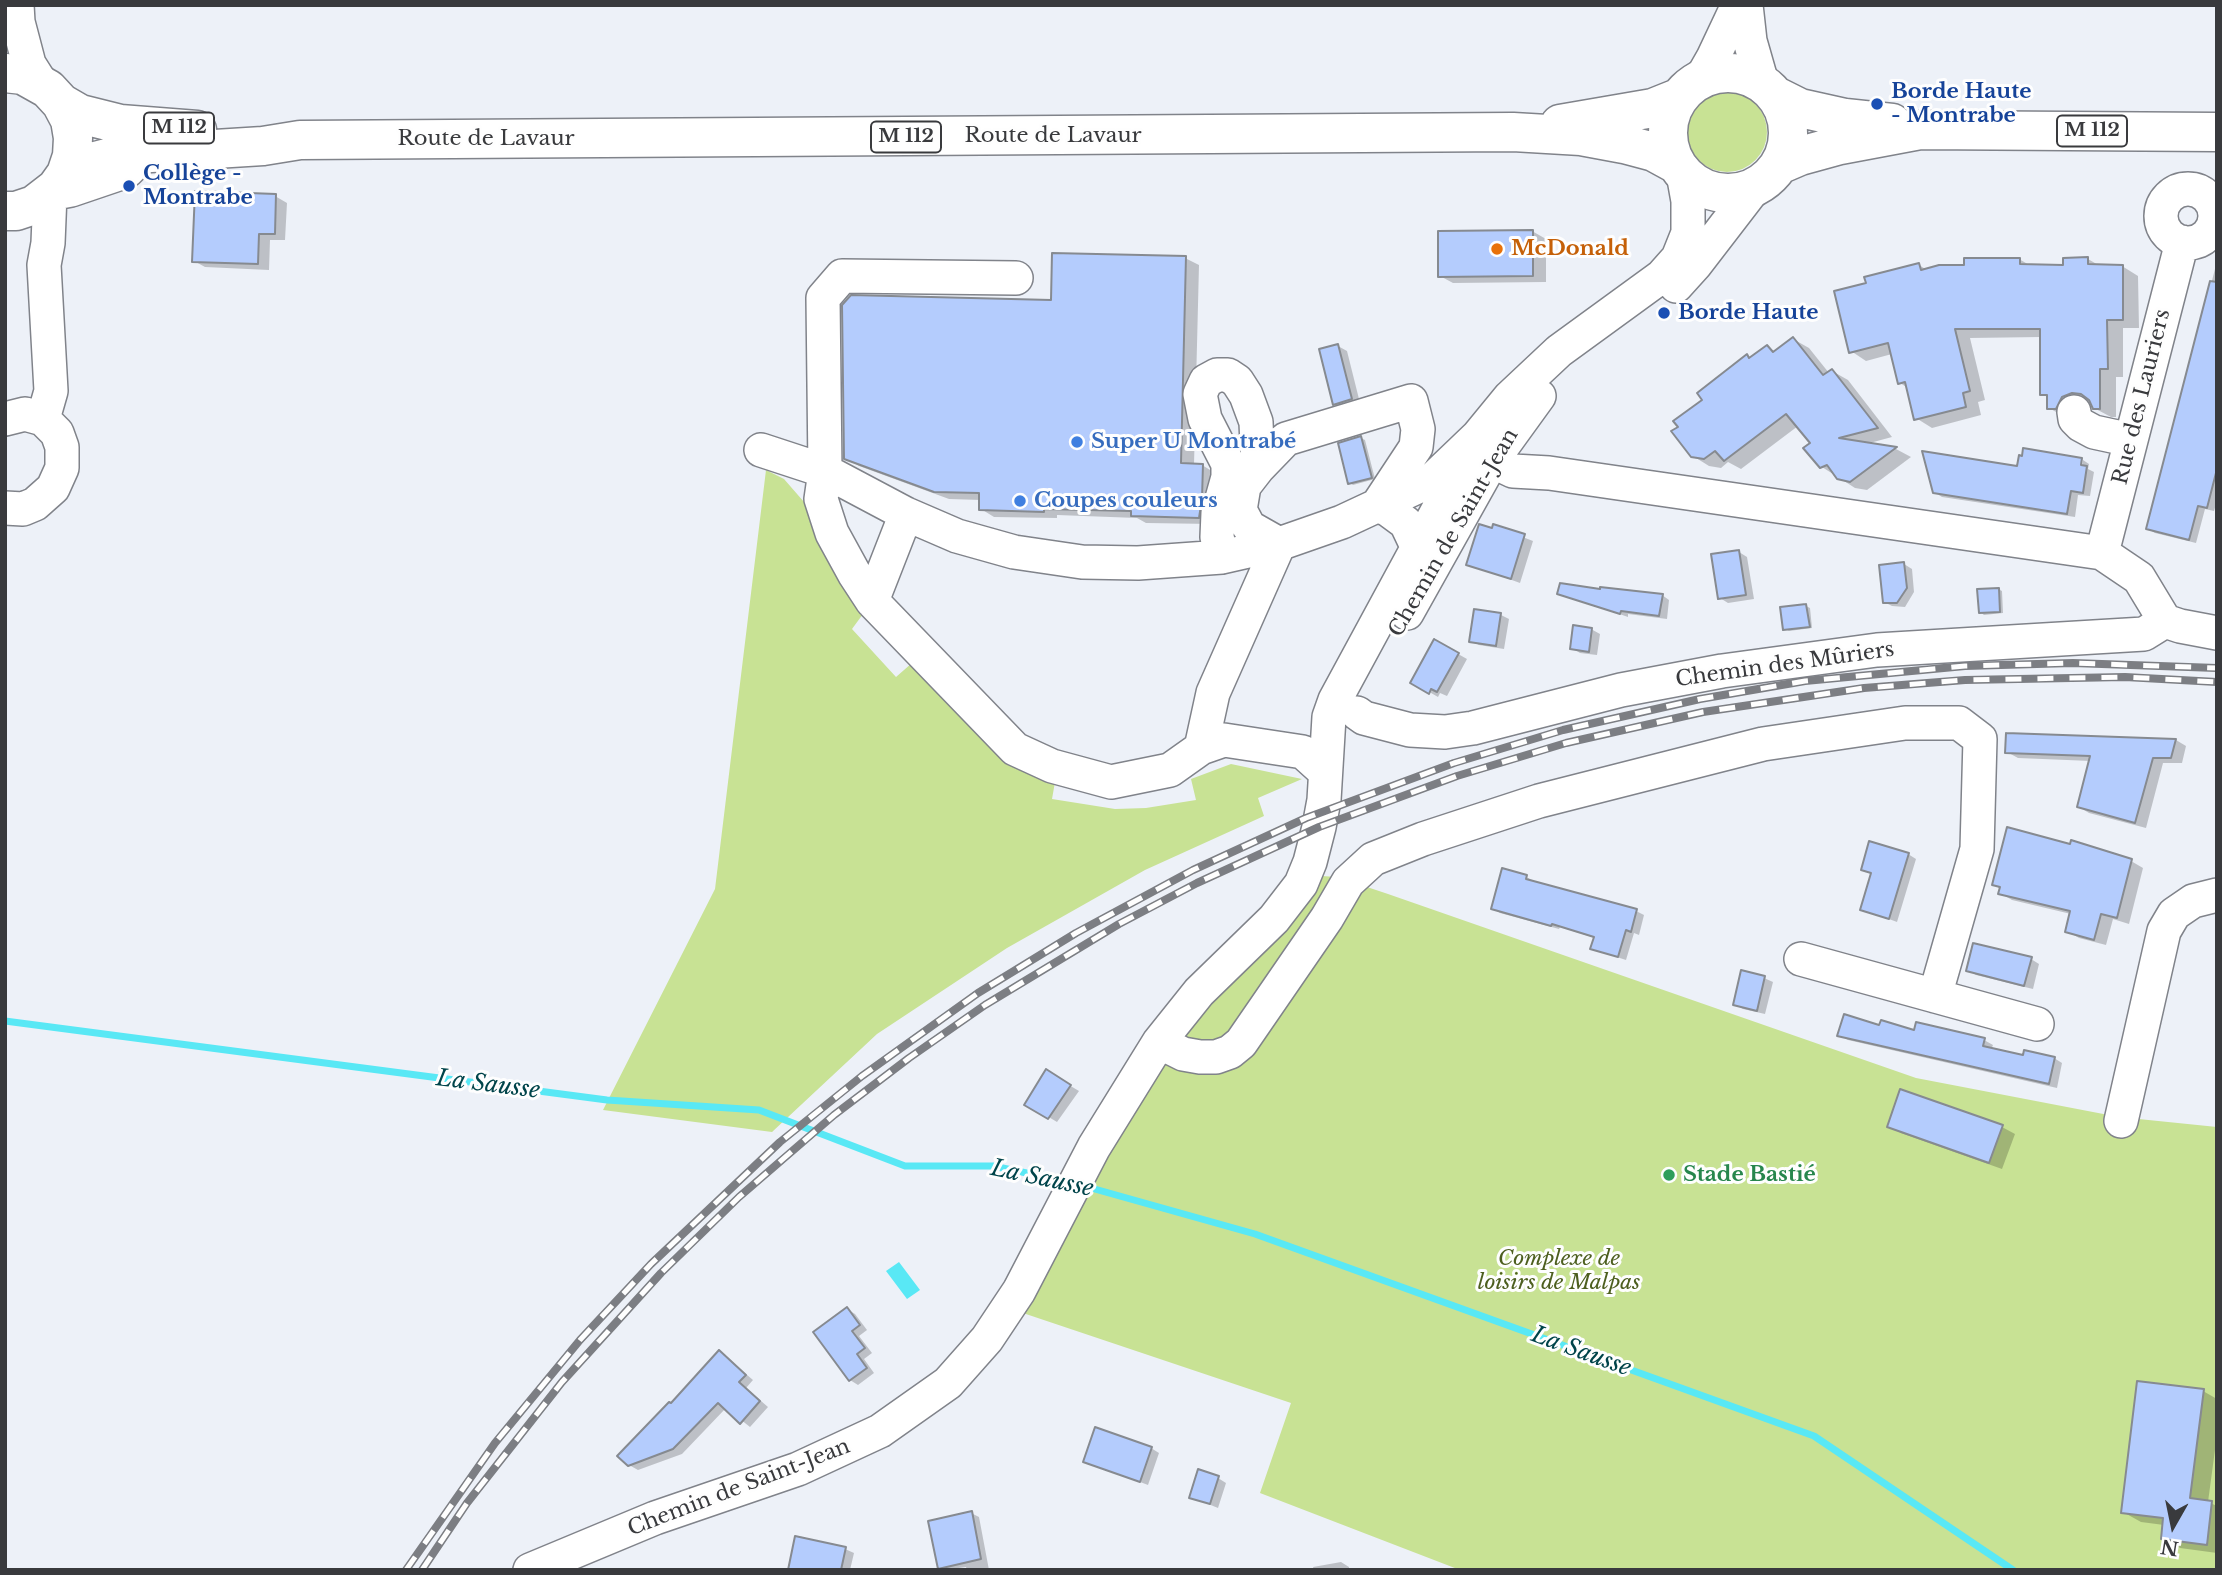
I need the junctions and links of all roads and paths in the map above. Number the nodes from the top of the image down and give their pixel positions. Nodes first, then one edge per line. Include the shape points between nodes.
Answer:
1 (17, 5) edge
2 (1738, 5) edge
3 (1746, 5) edge
4 (36, 86) edge
5 (1689, 88) junction
6 (1769, 90) junction
7 (1920, 130) junction
8 (1513, 132) junction
9 (2217, 132) edge
10 (300, 140) junction
11 (1679, 169) junction
12 (1767, 176) junction
13 (58, 184) junction
14 (5, 211) edge
15 (5, 218) edge
16 (2182, 242) dead end
17 (44, 265) junction
18 (1016, 278) dead end
19 (2074, 412) dead end
20 (5, 419) edge
21 (43, 419) junction
22 (1516, 425) junction
23 (2132, 440) junction
24 (1485, 448) junction
25 (761, 450) dead end
26 (1258, 468) junction
27 (825, 471) junction
28 (1549, 473) junction
29 (1377, 506) junction
30 (6, 511) edge
31 (906, 514) junction
32 (1279, 544) junction
33 (2102, 553) junction
34 (1222, 557) junction
35 (1423, 559) junction
36 (872, 601) junction
37 (2165, 621) junction
38 (2217, 633) edge
39 (1201, 748) junction
40 (1331, 750) junction
41 (2215, 886) edge
42 (1801, 959) dead end
43 (1935, 996) junction
44 (2037, 1024) dead end
45 (1158, 1042) junction
46 (2121, 1121) dead end
47 (530, 1570) edge

1 - 4 street
2 - 5 street via 1713,58
3 - 6 street via 1750,41
4 - 10 main road, Route de Lavaur / M 112 via 80,114 120,124
4 - 13 main road via 69,120 72,156
5 - 6 main road via 1716,74 1732,73 1748,76
5 - 8 main road, Route de Lavaur / M 112 via 1653,108
5 - 11 main road via 1670,114 1667,131
6 - 7 main road, M 112 via 1800,108
6 - 12 main road via 1783,109 1788,130 1785,152
7 - 9 main road, M 112
7 - 12 main road, M 112 via 1800,156
8 - 10 main road, Route de Lavaur / M 112
8 - 11 main road, Route de Lavaur / M 112 via 1624,144 1654,152
10 - 13 main road, Route de Lavaur / M 112 via 119,155 84,163
11 - 12 main road via 1704,188 1729,193
11 - 24 street, Chemin de Saint-Jean via 1688,201 1688,233 1678,258 1662,276 1559,351 1510,397
12 - 22 street, Chemin de Saint-Jean via 1669,293 1584,350
13 - 14 main road, Route de Lavaur via 34,205
13 - 17 street
15 - 17 street via 33,244
16 - 23 street, Rue des Lauriers
17 - 21 street via 51,391
18 - 27 street via 842,276 823,298
19 - 23 street via 2081,425 2094,432
20 - 21 street via 25,414
21 - 30 street via 57,433 62,468 53,488 35,504
22 - 24 street, Chemin de Saint-Jean
22 - 28 street via 1523,455
23 - 33 street, Rue des Lauriers
24 - 28 street via 1513,471
24 - 29 street via 1433,480
24 - 35 street, Chemin de Saint-Jean
25 - 27 street
26 - 29 street via 1286,439 1411,401 1419,429 1416,447
26 - 32 street via 1244,486 1240,510 1249,527
26 - 34 street via 1256,422 1246,395 1228,375 1217,375 1206,381 1200,394 1205,419 1228,464 1218,513
27 - 31 street
27 - 36 street via 821,499 832,533
28 - 33 street
29 - 32 street
29 - 35 street via 1406,523
31 - 34 street via 957,536 1014,552 1082,562
31 - 36 street
32 - 34 street
32 - 39 street via 1213,693
33 - 37 street via 2139,578
35 - 40 street, Chemin de Saint-Jean via 1335,700 1329,717
36 - 39 street via 1015,750 1111,782 1170,770
37 - 38 street
37 - 40 street, Chemin des Mûriers via 2144,634 1877,650 1721,671 1445,732 1410,730 1364,718
39 - 40 street, Chemin des Mûriers via 1224,740
40 - 45 street, Chemin de Saint-Jean via 1310,862 1295,894 1199,992
41 - 46 street via 2174,914 2164,931
42 - 43 street
43 - 44 street
43 - 45 street via 1977,849 1980,739 1959,723 1905,723 1763,744 1539,801 1373,859 1348,882 1241,1043 1216,1057 1200,1057
45 - 47 street, Chemin de Saint-Jean via 1081,1171 1019,1291 987,1339 948,1383 880,1431 839,1452 655,1518

